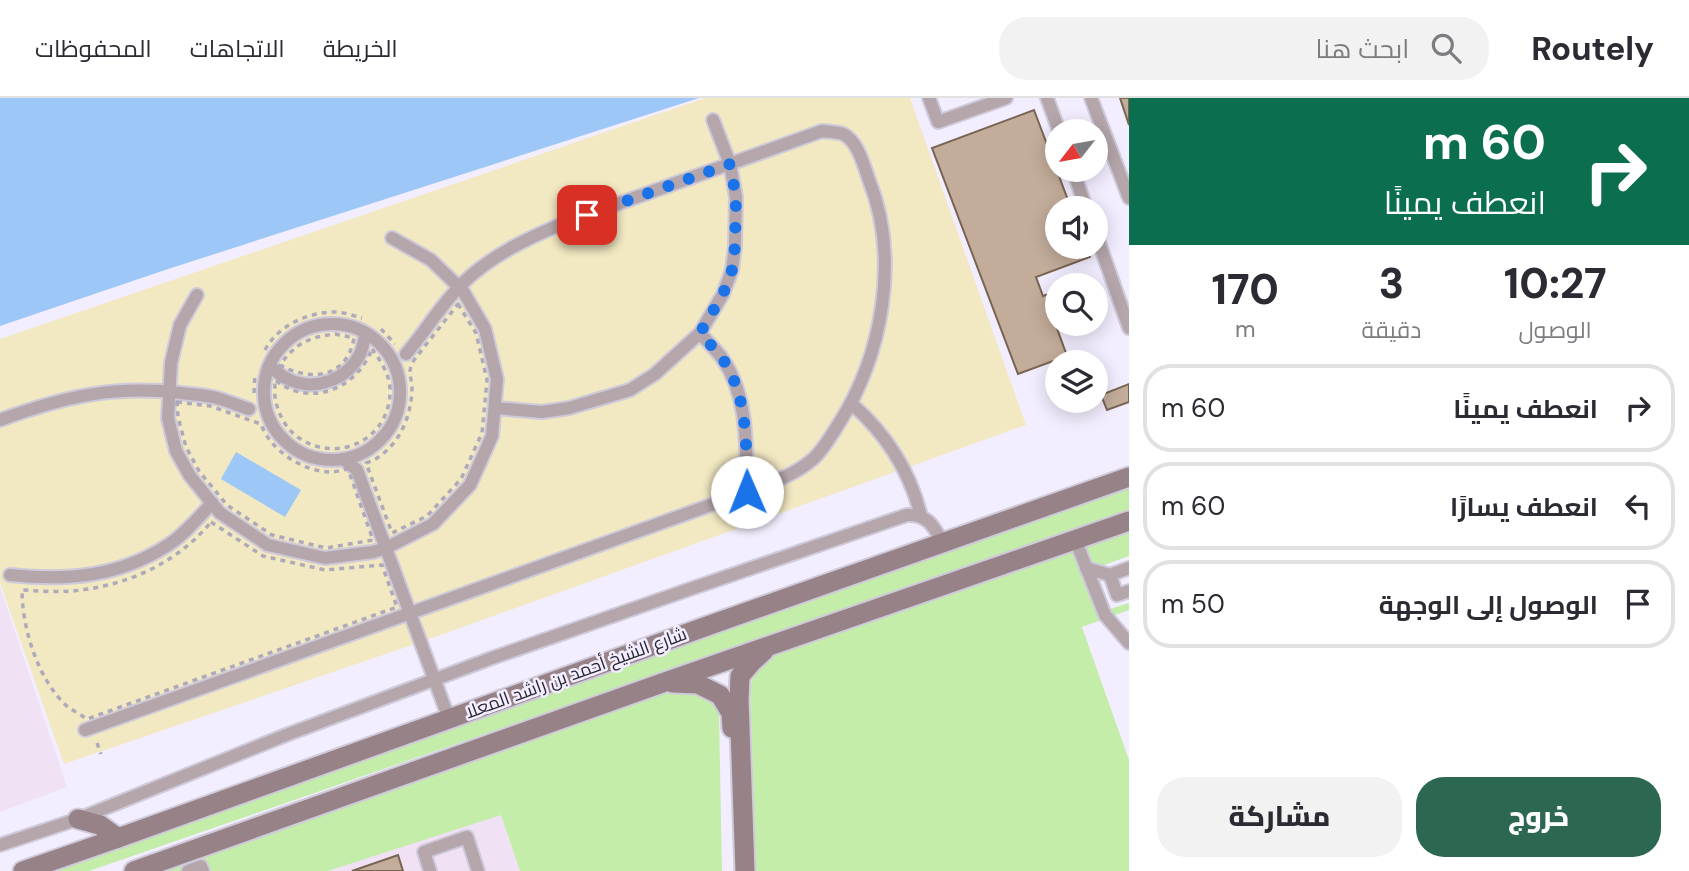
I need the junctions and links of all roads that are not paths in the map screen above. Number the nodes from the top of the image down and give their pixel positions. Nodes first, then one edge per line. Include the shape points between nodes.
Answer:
1 (929, 98) edge
2 (1006, 98) edge
3 (1047, 98) edge
4 (1091, 98) edge
5 (1055, 119) edge
6 (713, 120) dead end
7 (730, 164) junction
8 (1129, 198) edge
9 (393, 238) dead end
10 (1105, 259) edge
11 (459, 287) junction
12 (197, 295) dead end
13 (369, 328) junction
14 (1129, 328) edge
15 (700, 333) junction
16 (387, 350) junction
17 (406, 354) junction
18 (265, 362) junction
19 (399, 377) junction
20 (169, 391) junction
21 (852, 404) junction
22 (258, 405) junction
23 (495, 408) junction
24 (0, 420) edge
25 (271, 420) junction
26 (361, 462) junction
27 (1129, 477) edge
28 (752, 496) junction
29 (212, 503) junction
30 (921, 516) junction
31 (1129, 521) edge
32 (1075, 539) junction
33 (943, 543) junction
34 (386, 548) junction
35 (1086, 568) junction
36 (1129, 568) edge
37 (10, 575) dead end
38 (1110, 575) junction
39 (1129, 591) edge
40 (410, 613) junction
41 (1129, 643) edge
42 (771, 646) junction
43 (434, 680) junction
44 (665, 682) junction
45 (449, 719) junction
46 (85, 730) dead end
47 (78, 819) junction
48 (118, 838) junction
49 (0, 845) edge
50 (138, 870) edge
51 (23, 871) edge
52 (188, 871) edge
53 (202, 871) edge
54 (430, 871) edge
55 (478, 871) edge
56 (735, 871) edge
57 (745, 871) edge

1 - 2 lane via 938,122
3 - 5 lane
4 - 8 lane
6 - 7 lane
7 - 11 lane via 523,241 483,265
7 - 15 lane via 736,197 732,270
7 - 21 lane via 822,131 843,134 854,145 875,194 883,230 884,268 876,335
9 - 11 lane via 431,260
10 - 14 lane
11 - 17 lane
11 - 23 lane via 485,329 497,379
12 - 20 lane via 180,325
13 - 16 lane
13 - 18 lane via 336,323 311,326
13 - 18 lane via 360,355 346,373 331,382 288,380
15 - 23 lane via 630,390 542,412
15 - 28 lane via 723,359 735,384 743,412
16 - 17 lane
16 - 19 lane
17 - 19 lane
18 - 22 lane
19 - 26 lane via 399,411
20 - 22 lane
20 - 24 lane via 115,390 77,396
20 - 29 lane via 168,418 176,451
21 - 28 lane via 814,459
21 - 30 lane via 891,447
22 - 25 lane
22 - 25 lane via 264,403
23 - 34 lane via 492,436 470,485 433,524
25 - 26 lane via 284,442 306,455
26 - 34 lane
27 - 33 main road, شارع الشيخ أحمد بن راشد المعلا
28 - 40 lane
29 - 34 lane via 268,545 325,558
29 - 37 lane via 170,544 142,560 79,577
30 - 33 lane
30 - 43 lane via 901,517
31 - 32 main road
32 - 35 lane
32 - 42 main road
33 - 45 main road, شارع الشيخ أحمد بن راشد المعلا
34 - 40 lane
35 - 38 lane
35 - 41 lane via 1105,615
36 - 38 lane
38 - 39 lane via 1117,595
40 - 43 lane
40 - 46 lane
42 - 44 main road
42 - 57 main road via 740,676
43 - 45 lane
43 - 47 lane
44 - 50 main road
44 - 56 main road via 698,684 720,695 732,713
45 - 48 main road, شارع الشيخ أحمد بن راشد المعلا
47 - 48 main road via 100,825
47 - 49 lane
48 - 51 main road, شارع الشيخ أحمد بن راشد المعلا
52 - 53 lane via 201,866
54 - 55 lane via 424,852 467,837

